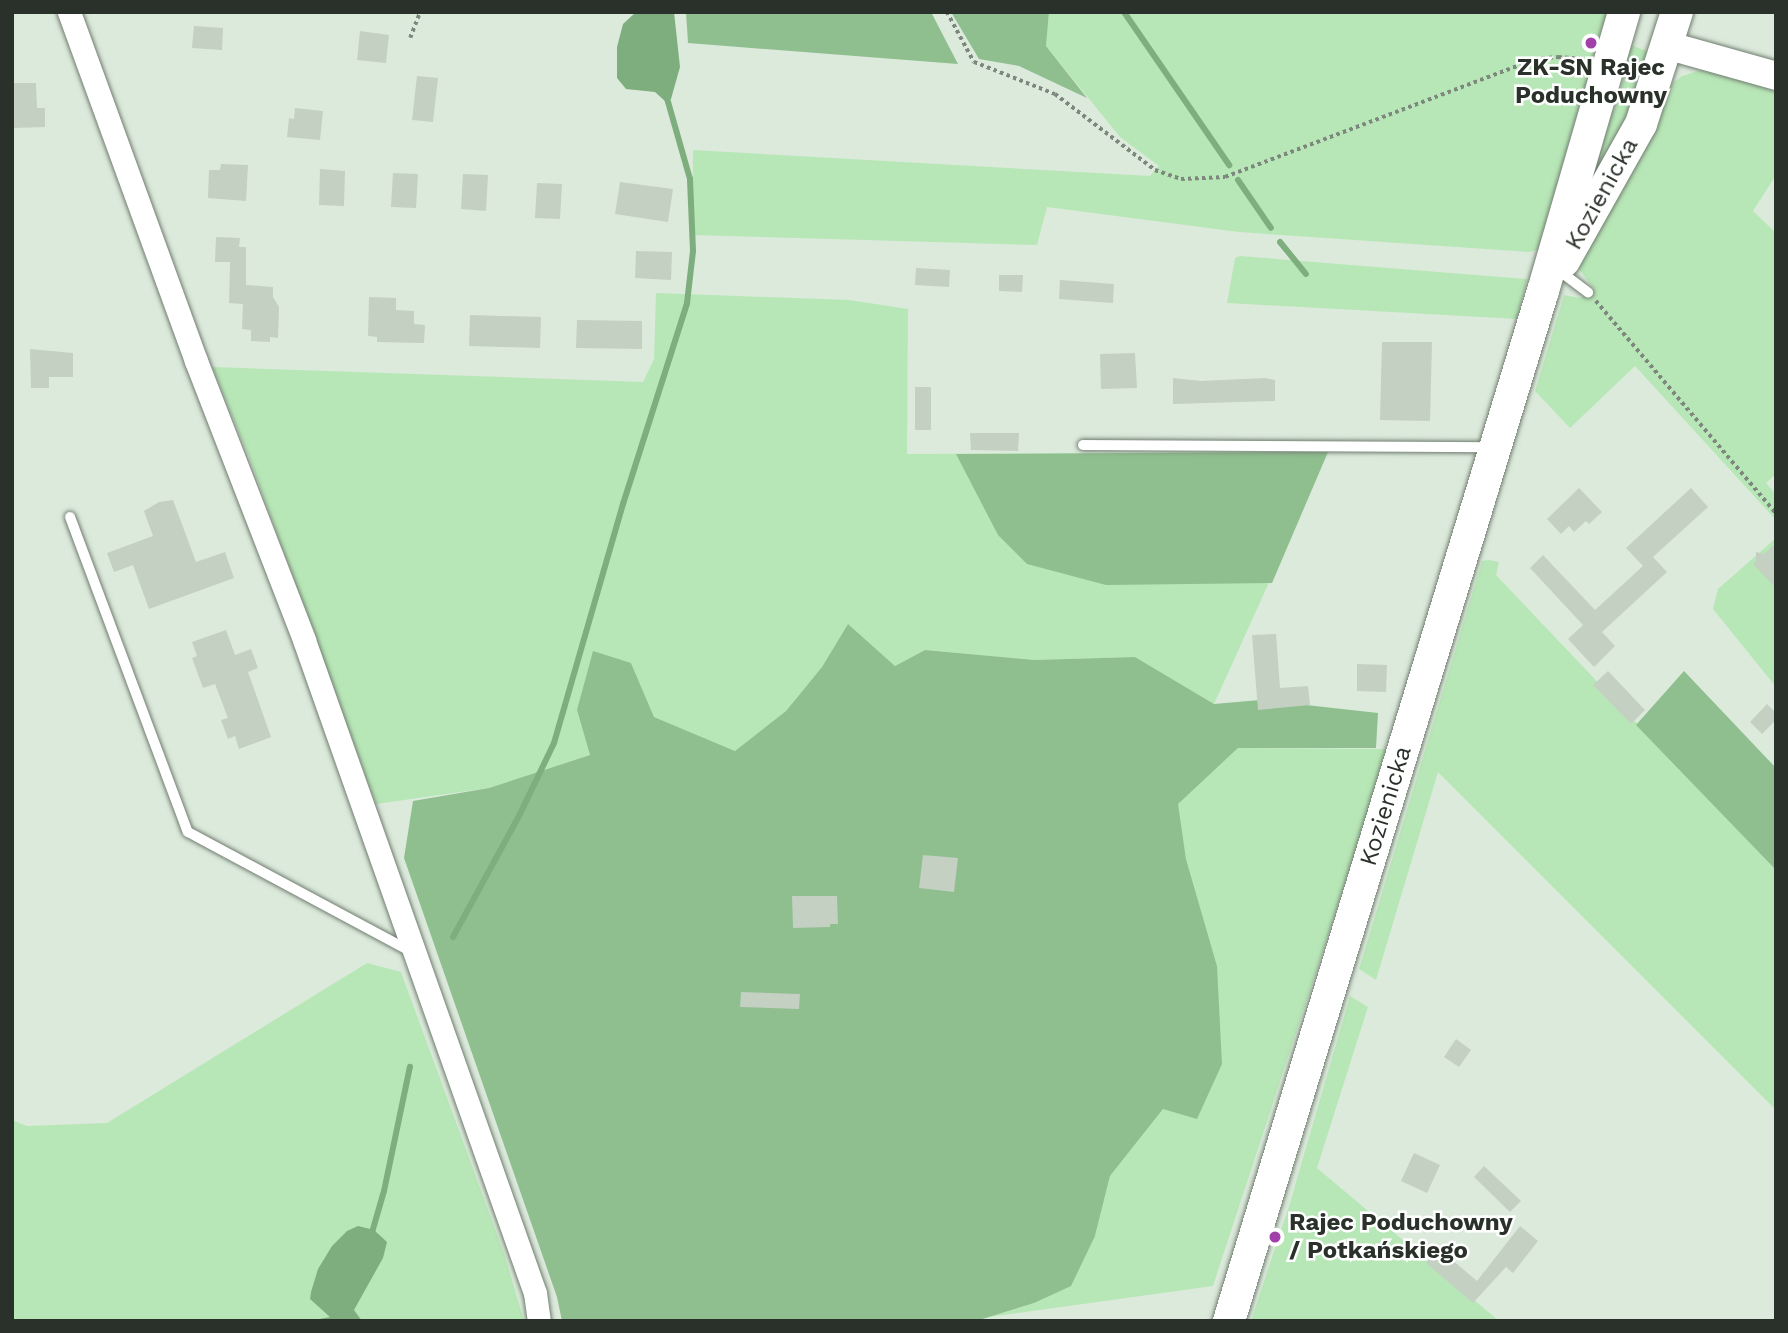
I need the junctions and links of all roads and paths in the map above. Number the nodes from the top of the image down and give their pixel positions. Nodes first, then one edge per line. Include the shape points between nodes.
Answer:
1 (69, 12) edge
2 (420, 12) edge
3 (947, 12) edge
4 (1677, 12) edge
5 (1640, 25) edge
6 (410, 38) dead end
7 (1716, 59) junction
8 (1607, 66) junction
9 (1776, 76) edge
10 (1551, 275) junction
11 (1588, 292) joint
12 (1083, 445) dead end
13 (1495, 447) junction
14 (1776, 513) edge
15 (70, 517) dead end
16 (415, 953) junction
17 (539, 1321) edge
18 (1229, 1321) edge

1 - 16 street via 304,640
2 - 6 path
3 - 8 path via 974,61 1055,94 1155,170 1181,179 1225,177 1535,59 1574,57
4 - 5 main road via 1660,26
4 - 7 street via 1696,44
5 - 7 street
5 - 8 main road, Kozienicka
5 - 10 main road, Kozienicka via 1641,124
7 - 9 street
8 - 10 main road, Kozienicka
10 - 11 lane
10 - 13 main road, Kozienicka
11 - 14 path
12 - 13 lane
13 - 18 main road, Kozienicka
15 - 16 lane via 188,832
16 - 17 street via 535,1293

